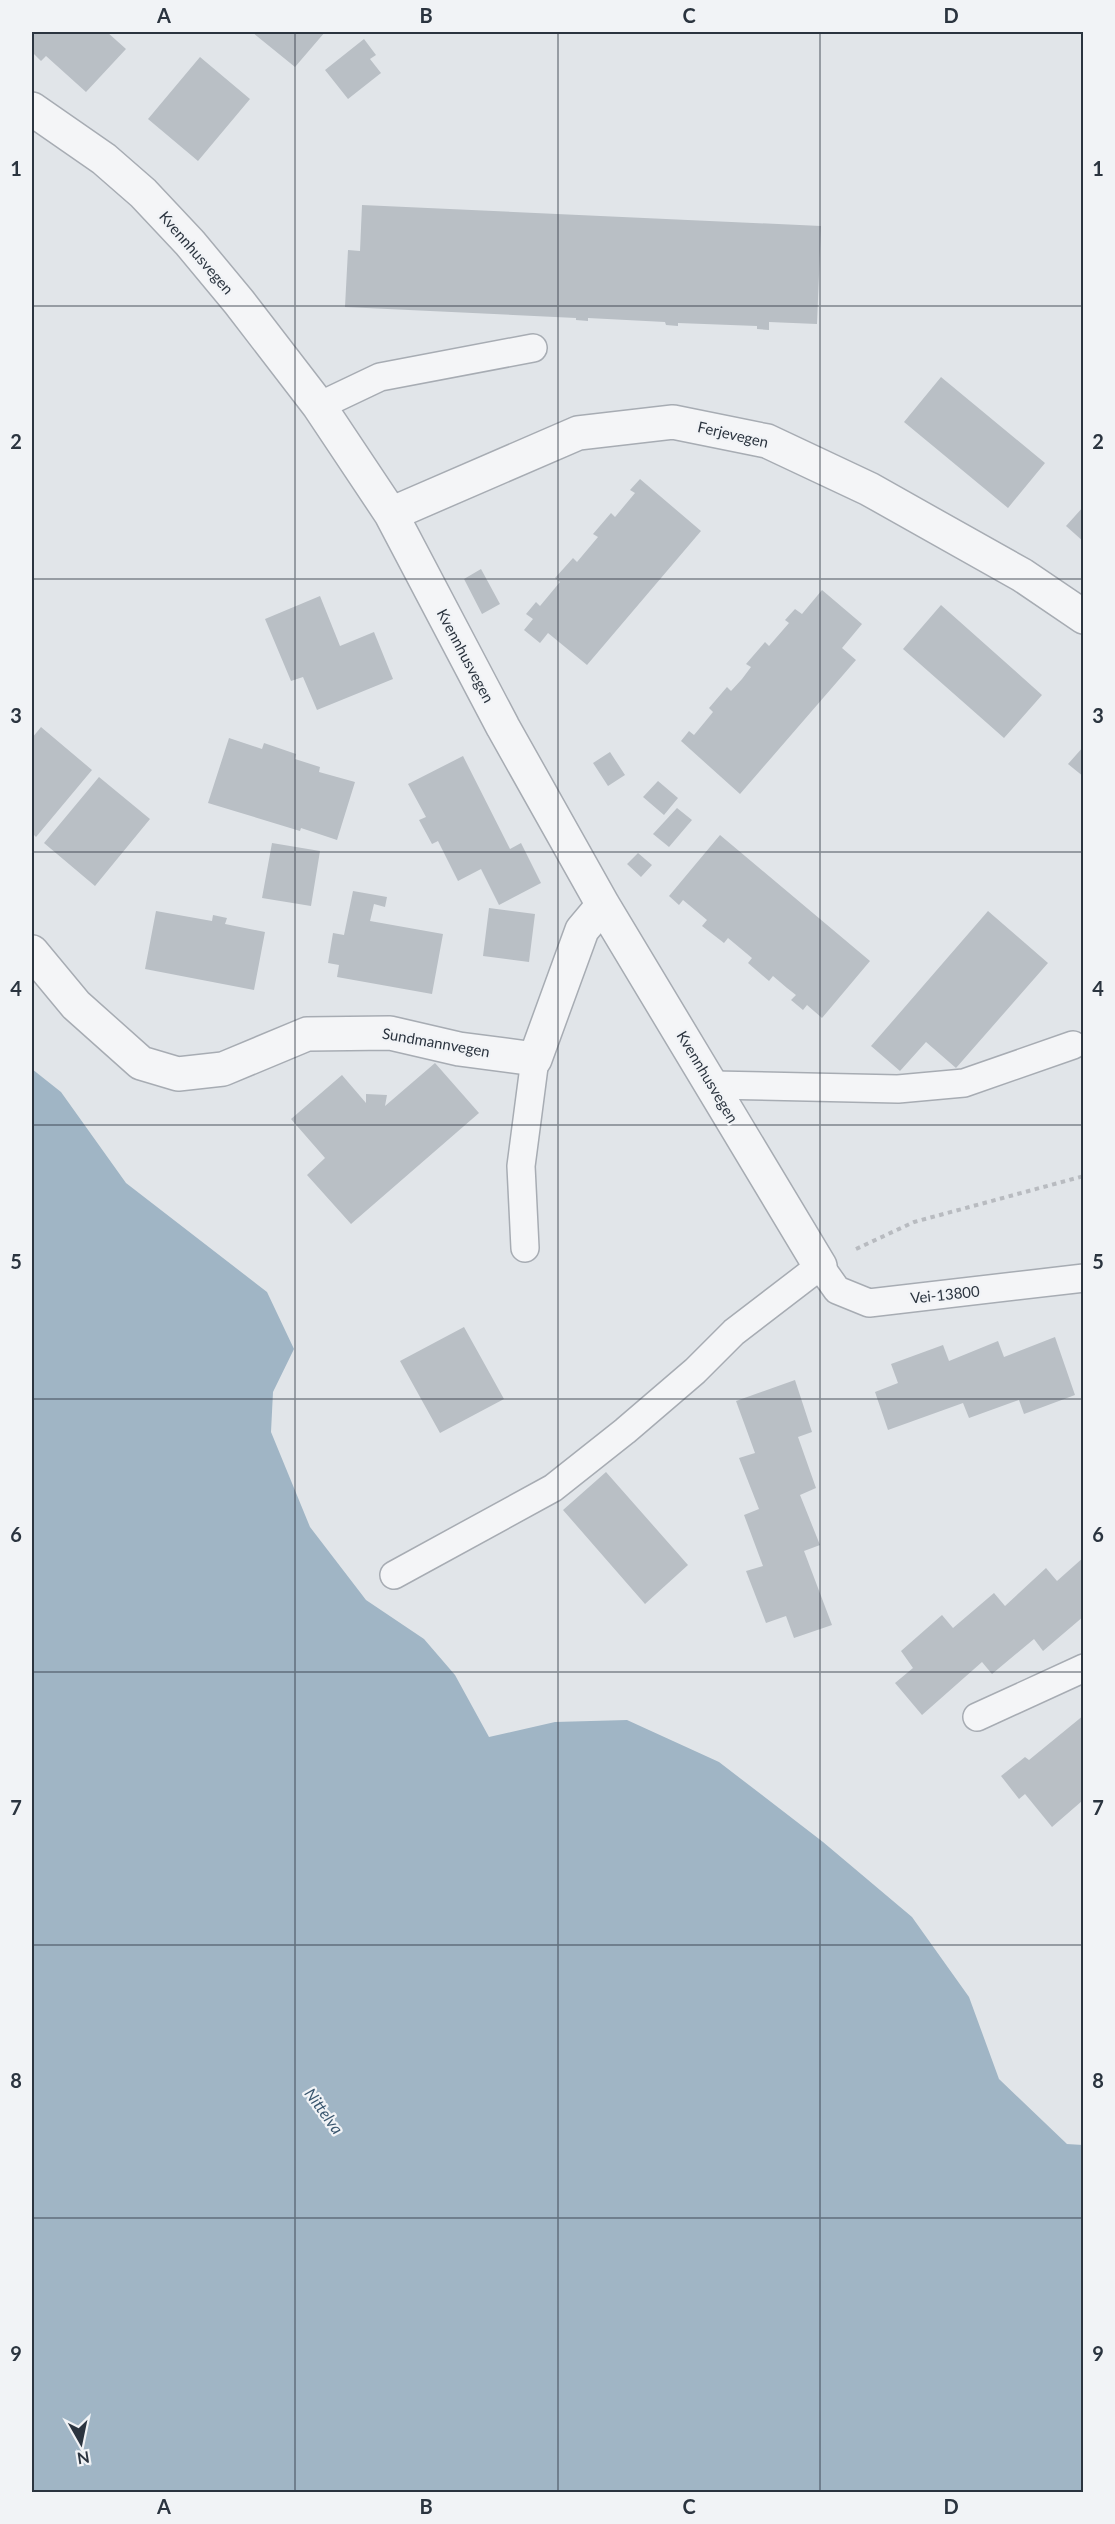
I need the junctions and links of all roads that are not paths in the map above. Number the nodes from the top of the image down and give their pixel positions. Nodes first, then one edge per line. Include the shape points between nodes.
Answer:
1 (32, 109) edge
2 (533, 348) dead end
3 (319, 406) junction
4 (391, 514) junction
5 (1083, 617) edge
6 (603, 905) junction
7 (32, 952) edge
8 (1073, 1045) dead end
9 (535, 1059) junction
10 (712, 1085) junction
11 (525, 1248) dead end
12 (820, 1266) junction
13 (1083, 1278) edge
14 (394, 1575) dead end
15 (1083, 1668) edge
16 (977, 1717) dead end

1 - 3 street, Kvennhusvegen via 104,159 143,193 239,302
2 - 3 lane via 380,377
3 - 4 street, Kvennhusvegen
4 - 5 street, Ferjevegen via 578,433 673,422 767,441 869,489 1022,574
4 - 6 street, Kvennhusvegen via 503,727
6 - 9 street via 582,930
6 - 10 street, Kvennhusvegen
7 - 9 street, Sundmannvegen via 76,1005 141,1063 178,1074 223,1070 307,1034 390,1033
8 - 10 lane via 964,1083 898,1089
9 - 11 lane via 521,1166
10 - 12 street, Kvennhusvegen
12 - 13 lane, Vei-13800 via 837,1290 869,1303
12 - 14 lane via 734,1332 695,1371 567,1478
15 - 16 lane

